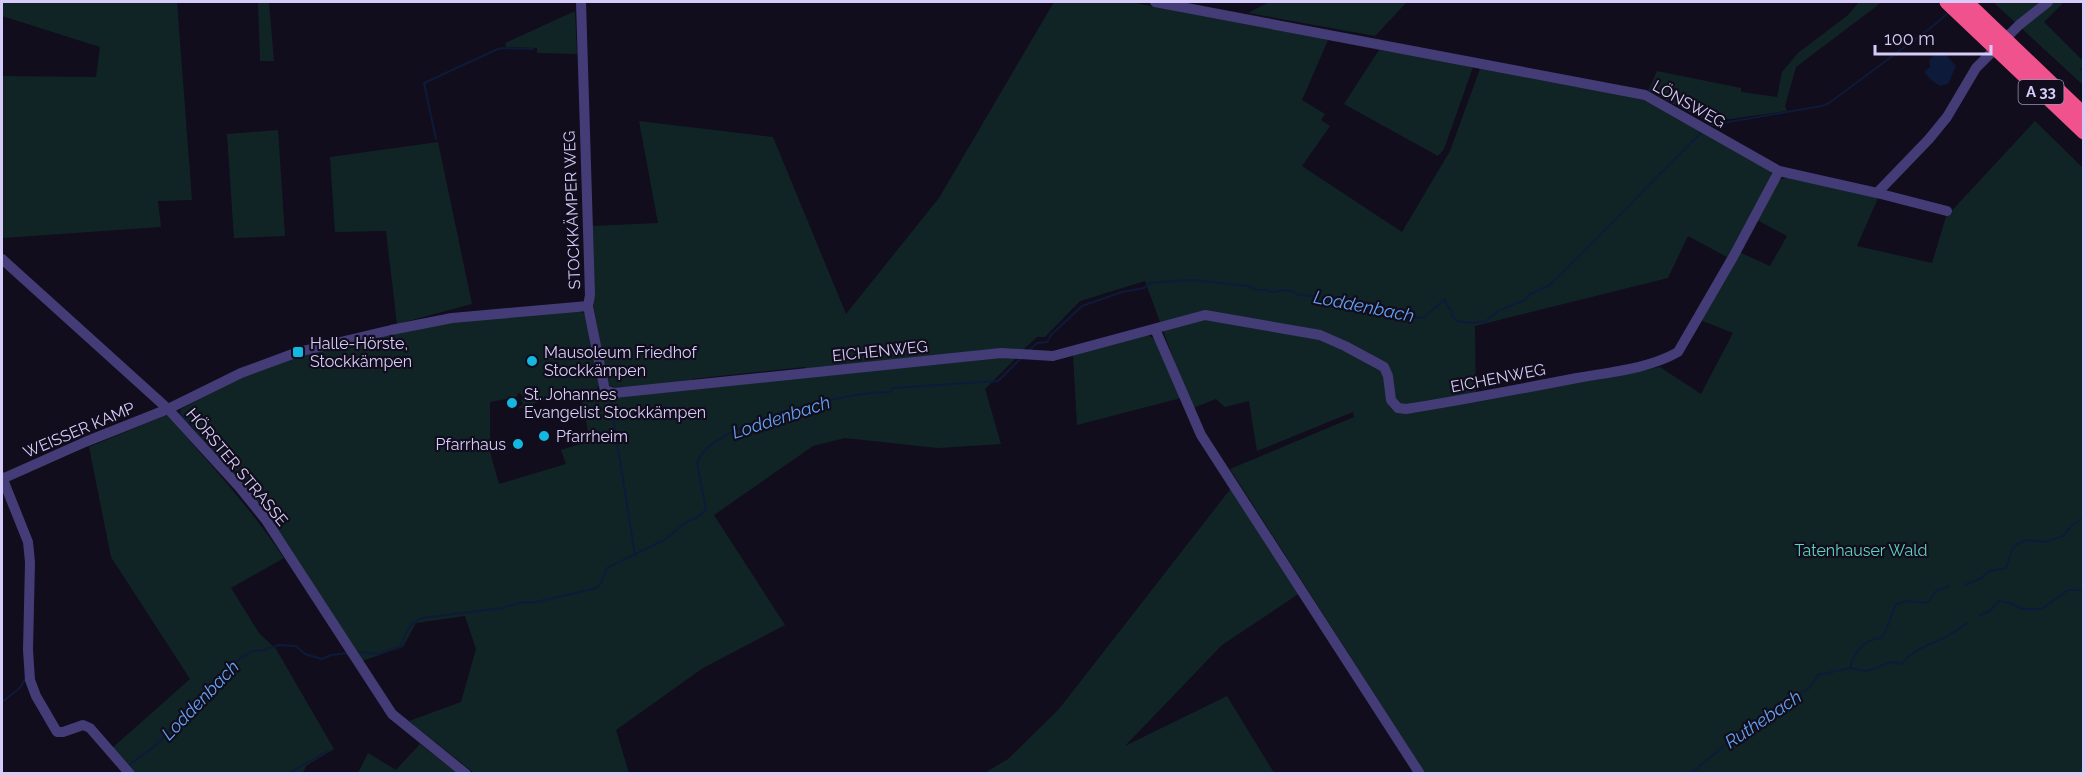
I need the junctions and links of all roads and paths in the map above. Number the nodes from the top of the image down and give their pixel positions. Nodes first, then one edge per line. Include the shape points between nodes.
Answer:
1 (581, 2) edge
2 (1155, 2) edge
3 (1947, 2) edge
4 (2048, 2) edge
5 (1966, 7) edge
6 (2000, 42) junction
7 (2084, 115) edge
8 (2084, 132) edge
9 (1779, 171) junction
10 (1877, 193) junction
11 (1947, 212) dead end
12 (2, 259) edge
13 (588, 306) junction
14 (1155, 329) junction
15 (168, 409) junction
16 (2, 478) edge
17 (130, 774) edge
18 (466, 774) edge
19 (1420, 774) edge

1 - 13 street, STOCKKÄMPER WEG
2 - 9 street, LÖNSWEG via 1645,95
3 - 5 highway, A 33
4 - 10 street via 1976,68 1947,117
5 - 6 highway, A 33
6 - 7 highway, A 33
6 - 8 highway, A 33
9 - 10 street, LÖNSWEG
9 - 14 street, EICHENWEG via 1678,352 1666,359 1406,410 1390,400 1384,367 1320,335 1205,315
10 - 11 street, LÖNSWEG
12 - 15 street, HÖRSTER STRASSE
13 - 14 street, EICHENWEG via 605,390 614,393 1001,353 1053,356
13 - 15 street, STOCKKÄMPER WEG via 452,318 337,342 282,357
14 - 19 street via 1201,435
15 - 16 street, WEISSER KAMP
15 - 18 street, HÖRSTER STRASSE via 266,520 392,714
16 - 17 street via 28,542 28,663 36,696 57,732 83,725 90,728

